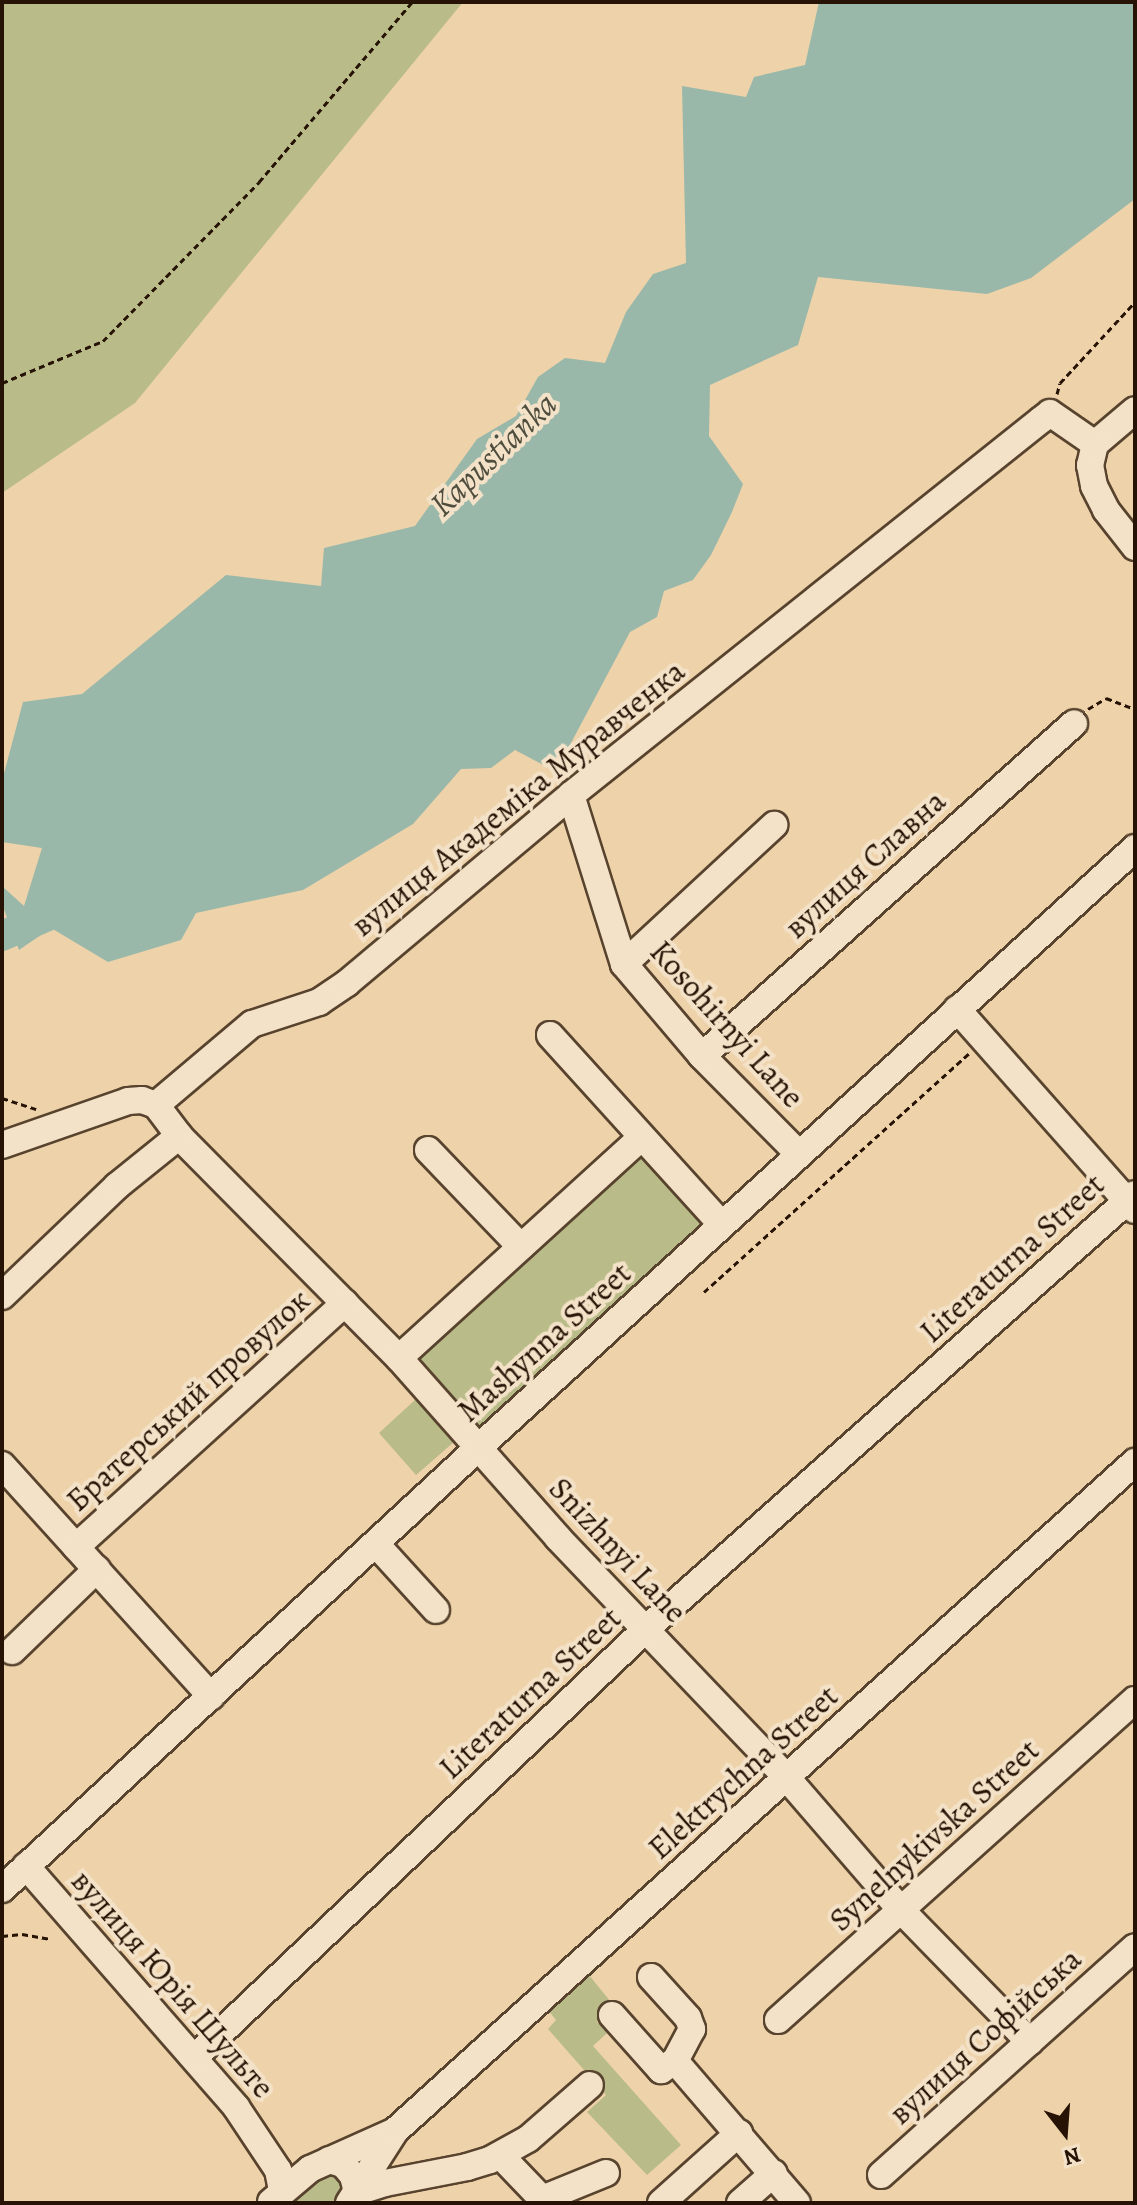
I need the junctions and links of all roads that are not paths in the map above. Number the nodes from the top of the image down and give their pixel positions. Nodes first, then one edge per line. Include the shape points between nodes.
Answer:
1 (1135, 410) edge
2 (1095, 444) junction
3 (1135, 547) edge
4 (1074, 723) road end
5 (571, 795) junction
6 (774, 825) dead end
7 (1135, 848) edge
8 (624, 964) junction
9 (957, 1009) junction
10 (550, 1035) dead end
11 (702, 1056) junction
12 (156, 1105) junction
13 (179, 1136) junction
14 (642, 1137) junction
15 (2, 1145) edge
16 (428, 1150) dead end
17 (799, 1154) junction
18 (1132, 1202) edge
19 (722, 1225) junction
20 (521, 1247) junction
21 (2, 1296) edge
22 (345, 1303) junction
23 (399, 1358) junction
24 (478, 1448) junction
25 (1135, 1462) edge
26 (2, 1465) edge
27 (376, 1544) junction
28 (76, 1547) junction
29 (97, 1569) junction
30 (436, 1610) dead end
31 (646, 1629) junction
32 (12, 1651) dead end
33 (211, 1696) junction
34 (1135, 1700) edge
35 (787, 1778) junction
36 (11, 1875) edge
37 (902, 1911) junction
38 (1135, 1947) edge
39 (651, 1977) dead end
40 (612, 2015) dead end
41 (778, 2020) dead end
42 (1030, 2042) junction
43 (195, 2057) junction
44 (675, 2061) junction
45 (590, 2085) dead end
46 (395, 2131) junction
47 (739, 2133) junction
48 (266, 2148) junction
49 (500, 2155) junction
50 (329, 2160) junction
51 (606, 2173) dead end
52 (774, 2173) junction
53 (304, 2174) junction
54 (881, 2175) dead end
55 (276, 2197) edge
56 (353, 2199) edge
57 (661, 2203) edge
58 (740, 2203) edge
59 (797, 2203) edge

1 - 2 street
2 - 3 street via 1090,465 1094,486
2 - 5 street, вулиця Академіка Муравченка via 1046,416
4 - 11 street, вулиця Славна
5 - 8 street, Kosohirnyi Lane
5 - 12 street, вулиця Академіка Муравченка via 347,983 319,1002 252,1024
6 - 8 street
7 - 9 street, Mashynna Street
8 - 11 street, Kosohirnyi Lane
9 - 17 street, Mashynna Street
9 - 18 street
10 - 14 street
11 - 17 street, Kosohirnyi Lane
12 - 13 street, Snizhnyi Lane
12 - 15 street via 128,1101
13 - 21 street via 117,1186
13 - 22 street, Snizhnyi Lane
14 - 19 street
14 - 20 street
16 - 20 street
17 - 19 street, Mashynna Street
18 - 31 street, Literaturna Street
19 - 24 street, Mashynna Street
20 - 23 street
22 - 23 street, Snizhnyi Lane
22 - 28 street, Братерський провулок
23 - 24 street, Snizhnyi Lane
24 - 27 street, Mashynna Street
24 - 31 street, Snizhnyi Lane
25 - 35 street, Elektrychna Street
26 - 28 street
27 - 30 street
27 - 33 street, Mashynna Street
28 - 29 street
29 - 32 street
29 - 33 street
31 - 35 street, Snizhnyi Lane
31 - 43 street, Literaturna Street
33 - 36 street, Mashynna Street
34 - 37 street, Synelnykivska Street
35 - 37 street, Snizhnyi Lane
35 - 46 street, Elektrychna Street
36 - 43 street, вулиця Юрія Шульте
37 - 41 street, Synelnykivska Street
37 - 42 street, Snizhnyi Lane
38 - 42 street, вулиця Софійська
39 - 44 street via 692,2029
40 - 44 street via 661,2070
42 - 54 street, вулиця Софійська
43 - 48 street, вулиця Юрія Шульте
44 - 47 street
45 - 49 street via 528,2139
46 - 50 street, Elektrychna Street
46 - 56 street, Elektrychna Street
47 - 52 street
47 - 57 street
48 - 53 street
48 - 55 street via 278,2170
49 - 51 street via 542,2199
49 - 56 street via 385,2183
50 - 53 street, Elektrychna Street
50 - 56 street via 343,2164 353,2176
52 - 58 street
52 - 59 street
53 - 55 street, Elektrychna Street

